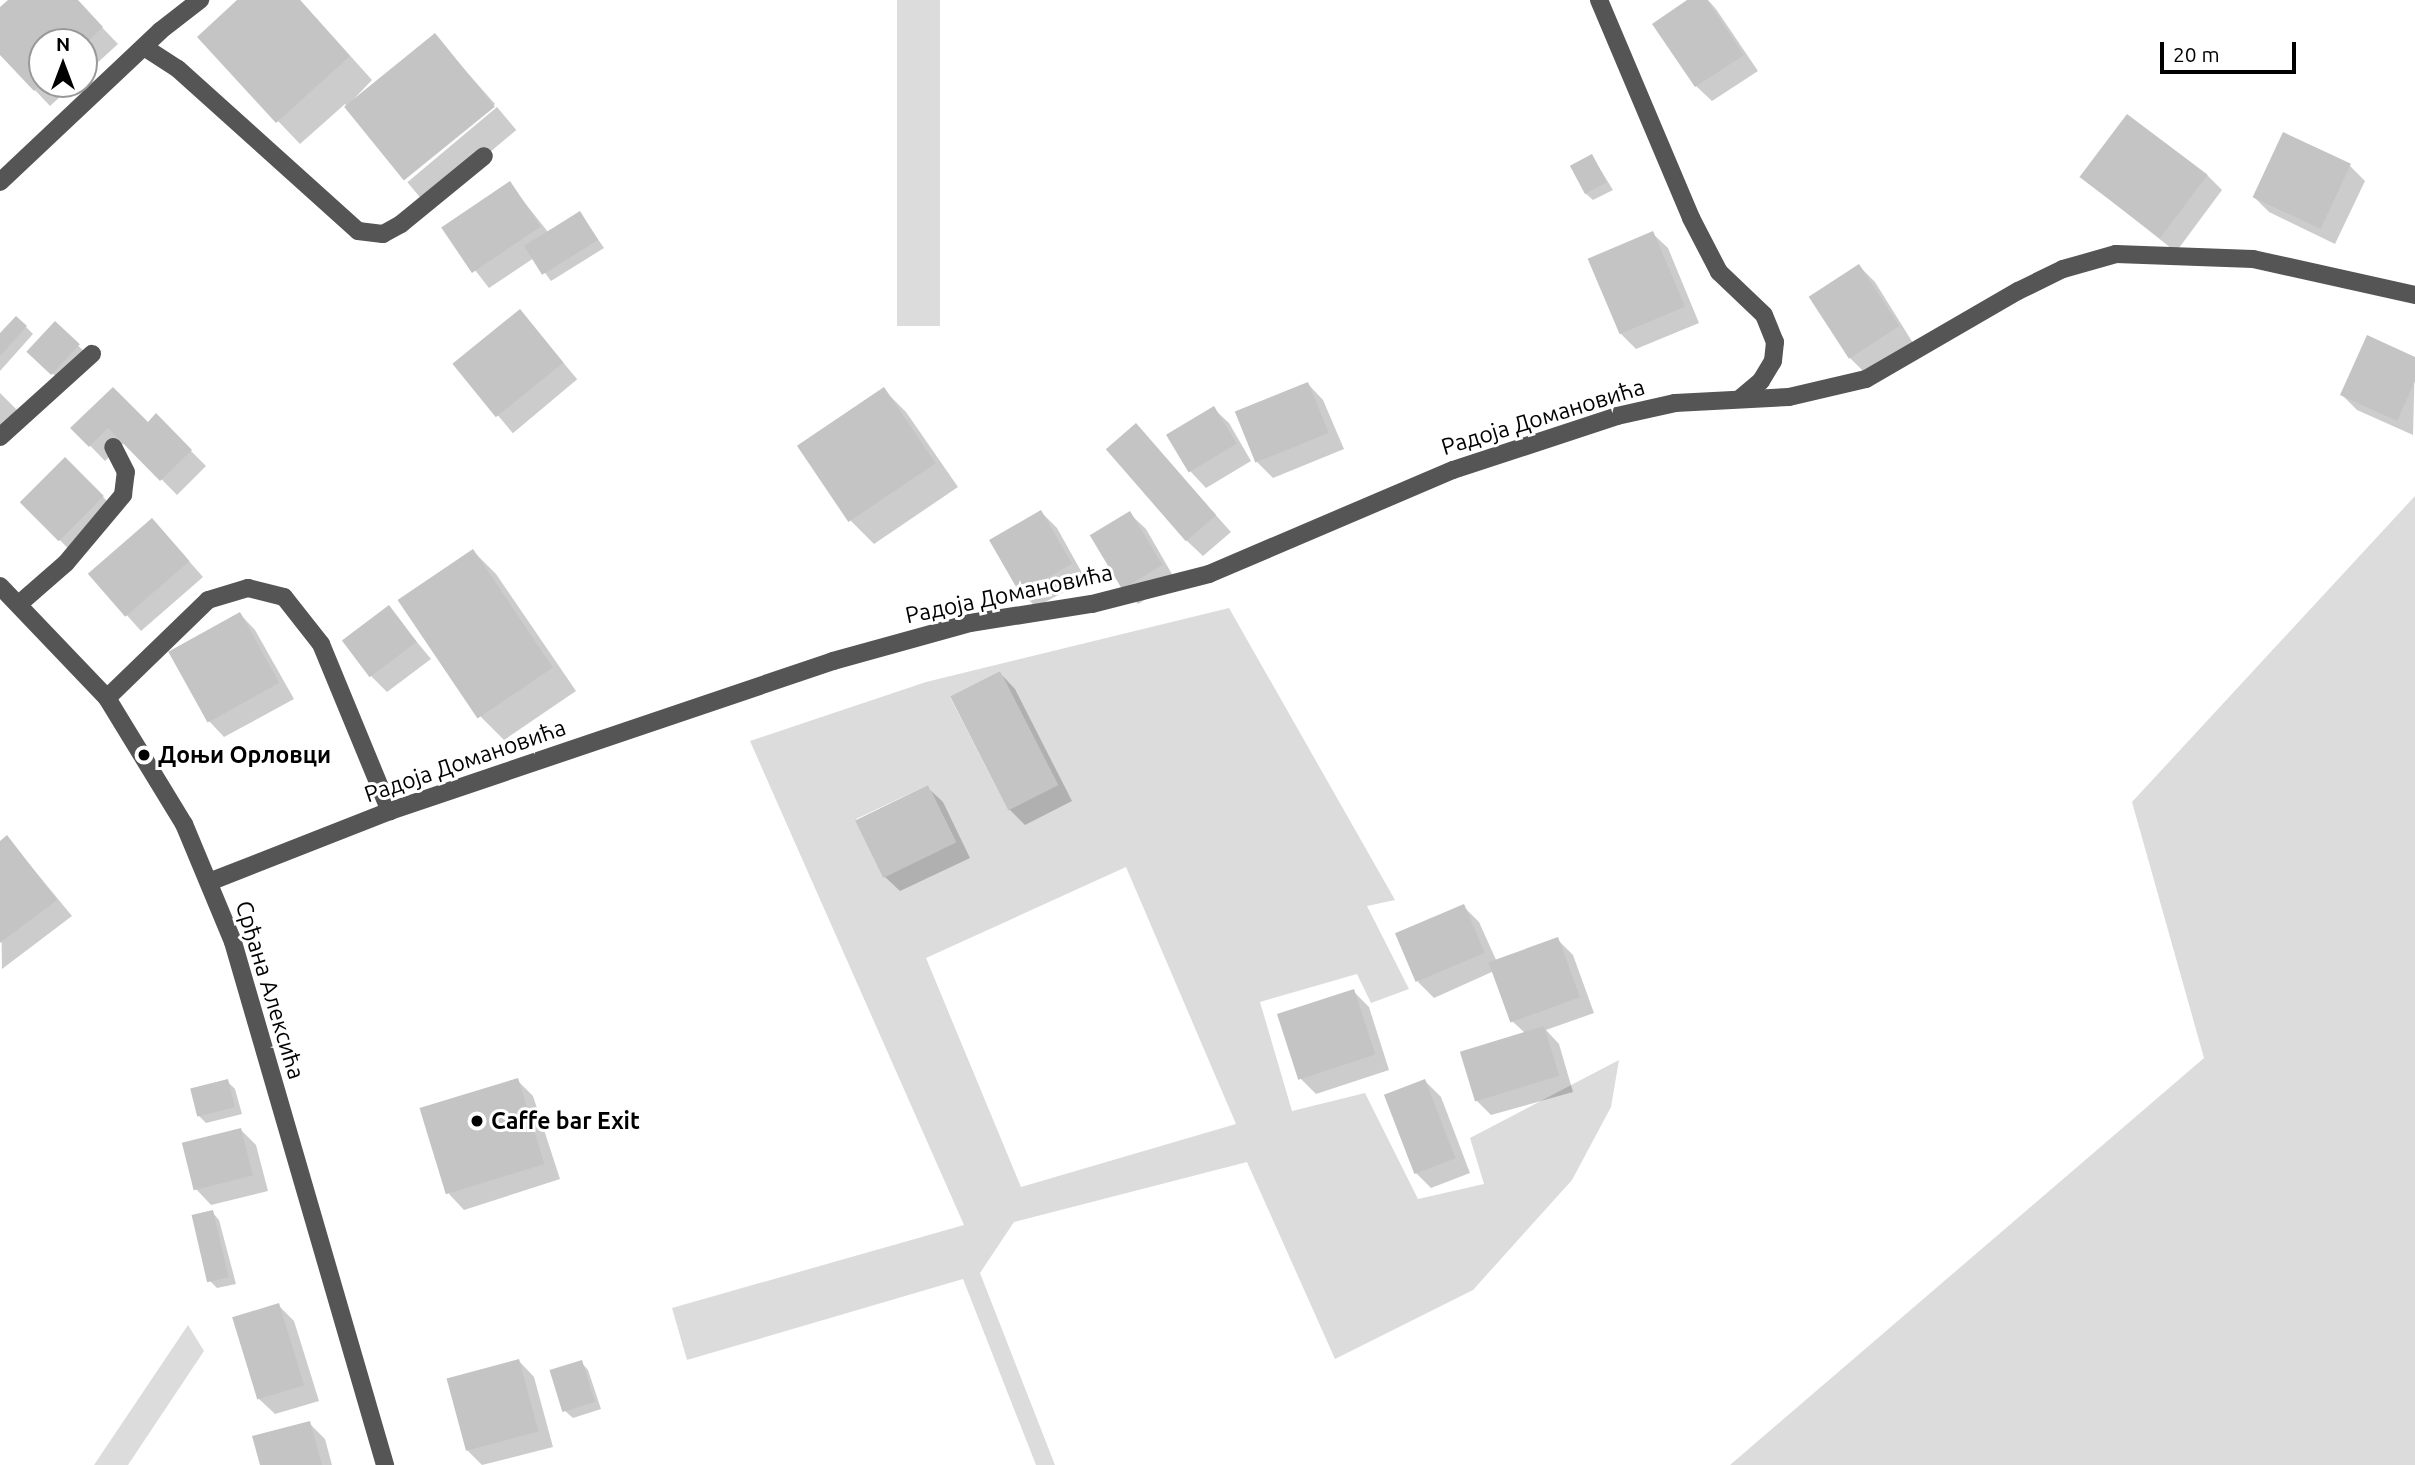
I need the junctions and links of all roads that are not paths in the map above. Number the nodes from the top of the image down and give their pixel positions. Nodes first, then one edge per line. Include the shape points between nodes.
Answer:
1 (200, 0) edge
2 (1598, 0) edge
3 (144, 47) junction
4 (484, 156) dead end
5 (0, 182) edge
6 (2415, 295) edge
7 (92, 354) dead end
8 (1741, 398) junction
9 (0, 437) edge
10 (113, 447) dead end
11 (0, 586) edge
12 (19, 604) junction
13 (107, 698) junction
14 (390, 811) junction
15 (209, 882) junction
16 (385, 1465) edge

1 - 3 street
2 - 8 street via 1691,218 1719,272 1764,315 1775,342 1767,371
3 - 4 street via 178,69 358,231 383,234 401,224
3 - 5 street
6 - 8 street, Радоја Домановића via 2253,259 2116,254 2063,269 2018,291 1866,379 1789,397
7 - 9 street
8 - 14 street, Радоја Домановића via 1675,403 1617,416 1453,470 1209,574 1091,604 971,622 833,661
10 - 12 street via 125,472 123,495 66,563
11 - 12 street, Срђана Алексића
12 - 13 street, Срђана Алексића
13 - 14 street via 208,600 248,588 284,597 321,644
13 - 15 street, Срђана Алексића via 184,824
14 - 15 street, Радоја Домановића
15 - 16 street, Срђана Алексића via 233,942

